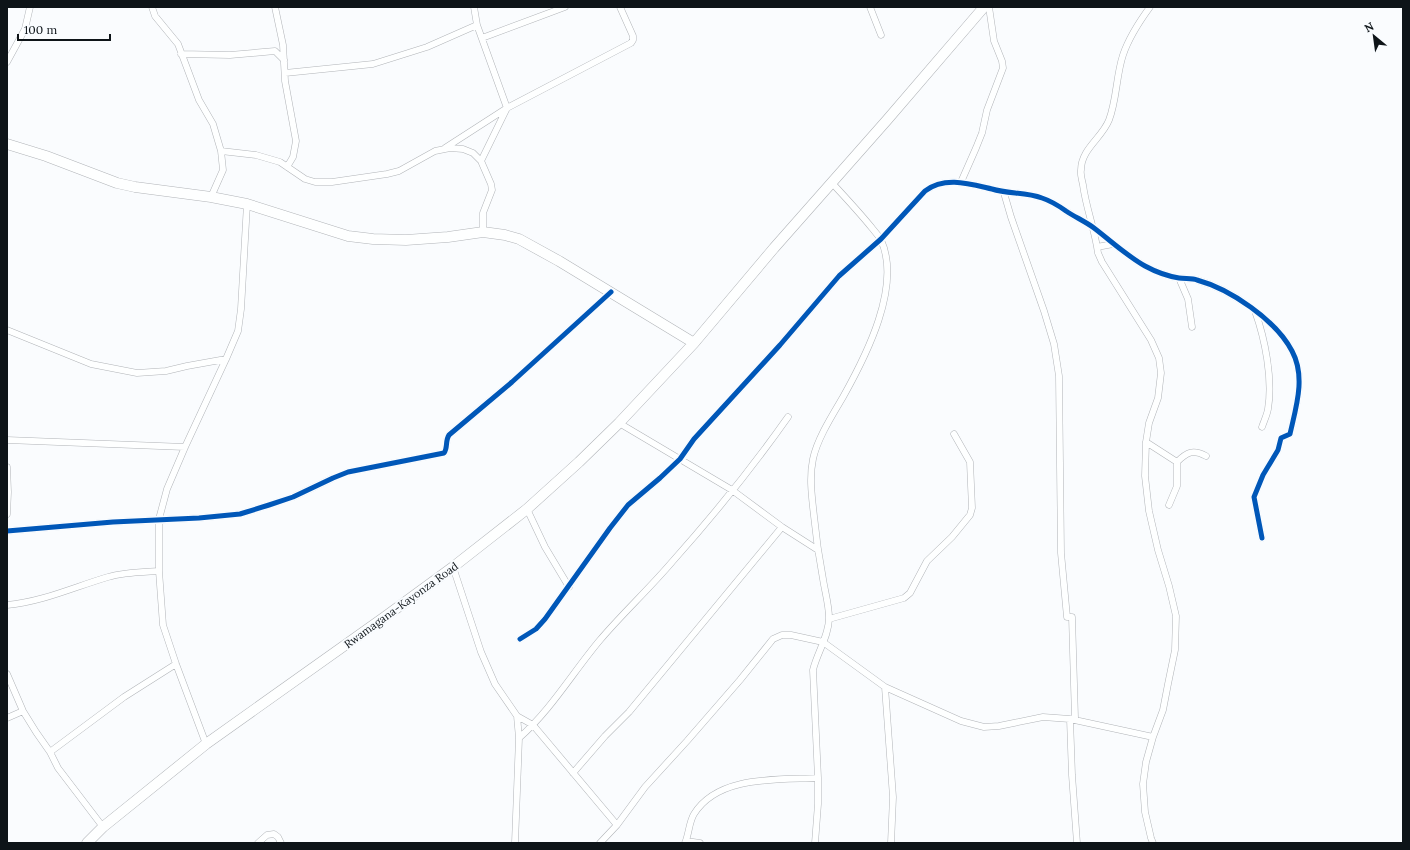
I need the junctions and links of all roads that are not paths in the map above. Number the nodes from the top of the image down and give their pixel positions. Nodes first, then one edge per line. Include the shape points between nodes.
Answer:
1 (30, 7) edge
2 (152, 7) edge
3 (276, 7) edge
4 (474, 7) edge
5 (565, 7) edge
6 (620, 7) edge
7 (870, 7) edge
8 (984, 7) edge
9 (989, 7) edge
10 (1150, 7) edge
11 (477, 25) junction
12 (881, 35) dead end
13 (482, 38) junction
14 (182, 54) junction
15 (284, 60) junction
16 (7, 62) edge
17 (285, 73) junction
18 (507, 108) junction
19 (7, 144) edge
20 (442, 150) junction
21 (221, 151) junction
22 (481, 161) junction
23 (287, 166) junction
24 (961, 182) junction
25 (832, 183) junction
26 (1004, 192) junction
27 (211, 197) junction
28 (247, 204) junction
29 (1093, 227) junction
30 (483, 232) junction
31 (881, 239) junction
32 (1113, 244) junction
33 (1097, 248) junction
34 (1179, 278) junction
35 (612, 292) junction
36 (1255, 311) junction
37 (1192, 327) dead end
38 (7, 330) edge
39 (694, 343) junction
40 (226, 360) junction
41 (788, 417) dead end
42 (619, 423) junction
43 (1262, 427) dead end
44 (954, 434) dead end
45 (7, 440) edge
46 (1146, 442) junction
47 (185, 447) junction
48 (1206, 456) dead end
49 (680, 459) junction
50 (1177, 462) junction
51 (7, 467) edge
52 (732, 490) junction
53 (1169, 505) dead end
54 (527, 510) junction
55 (7, 514) edge
56 (159, 519) junction
57 (782, 527) junction
58 (7, 531) edge
59 (1262, 538) dead end
60 (818, 550) junction
61 (453, 567) junction
62 (160, 571) junction
63 (569, 587) junction
64 (7, 605) edge
65 (829, 619) junction
66 (520, 639) dead end
67 (823, 642) junction
68 (176, 664) junction
69 (7, 674) edge
70 (886, 687) junction
71 (23, 711) junction
72 (517, 716) junction
73 (7, 718) edge
74 (1070, 719) junction
75 (533, 725) junction
76 (1153, 736) junction
77 (519, 738) junction
78 (206, 744) junction
79 (50, 752) junction
80 (573, 773) junction
81 (818, 778) junction
82 (617, 825) junction
83 (103, 827) junction
84 (686, 842) edge
85 (87, 843) edge
86 (258, 843) edge
87 (281, 843) edge
88 (515, 843) edge
89 (600, 843) edge
90 (700, 843) edge
91 (815, 843) edge
92 (891, 843) edge
93 (1077, 843) edge
94 (1154, 843) edge

1 - 16 street via 25,29
2 - 14 street via 155,16 178,44
3 - 15 street
4 - 11 street
5 - 13 street
6 - 18 street via 633,36 631,43
7 - 12 street
8 - 25 highway, Rwamagana-Kayonza Road
9 - 24 street via 994,41 1002,68 978,143
10 - 29 street via 1129,39 1109,121 1092,143 1080,169
11 - 13 street
11 - 17 street via 427,47 373,64
13 - 18 street
14 - 15 street via 230,55 275,51
14 - 21 street via 198,100 213,124
15 - 17 street
17 - 23 street via 296,141 293,157
18 - 20 street
18 - 22 street
19 - 27 highway via 117,183
20 - 22 street via 462,149 473,153
20 - 23 street via 399,171 332,182 314,182
21 - 23 street via 256,155
21 - 27 street via 223,170
22 - 30 street via 492,190 483,213
24 - 26 street
24 - 31 street via 931,187
25 - 31 street
25 - 39 highway, Rwamagana-Kayonza Road
26 - 29 street via 1042,198
26 - 74 street via 1054,344 1059,376 1062,553 1067,617 1072,617 1075,718
27 - 28 highway
28 - 30 highway via 348,236 373,240 448,237
28 - 40 street via 241,309 238,331
29 - 32 street
29 - 33 street
30 - 35 highway via 519,239
31 - 49 street via 839,276 694,439
31 - 60 street via 887,263 882,310 852,382 824,430 813,459 811,490
32 - 33 street
32 - 34 street via 1144,265 1162,274
33 - 46 street via 1102,262 1151,340 1159,358 1161,373 1158,398
34 - 36 street via 1196,279 1212,285
34 - 37 street via 1188,299
35 - 39 highway
35 - 56 street via 449,435 444,453 348,472 293,497 240,514
36 - 43 street via 1262,331 1269,390 1268,408
36 - 59 street via 1282,336 1292,351 1299,369 1299,392 1290,434 1281,438 1278,450 1254,497
38 - 40 street via 90,364 137,373 166,371
39 - 42 highway, Rwamagana-Kayonza Road
40 - 47 street
41 - 52 street via 761,456
42 - 49 street
42 - 54 highway, Rwamagana-Kayonza Road
44 - 65 street via 970,462 970,515 927,562 910,593 904,598
45 - 47 street
46 - 50 street
46 - 76 street via 1145,476 1149,511 1176,616 1175,650 1163,710
47 - 56 street via 167,489
48 - 50 street via 1199,452 1190,452
49 - 52 street
49 - 63 street via 628,505
50 - 53 street via 1177,486
51 - 55 street
52 - 57 street
52 - 75 street via 672,562 600,641
54 - 61 highway, Rwamagana-Kayonza Road
54 - 63 street
56 - 58 street
56 - 62 street
57 - 60 street
57 - 80 street via 629,712
60 - 65 street
61 - 72 street via 481,652 495,684
61 - 78 highway, Rwamagana-Kayonza Road
62 - 64 street via 108,577 45,598
62 - 68 street via 163,625
63 - 66 street via 536,629
65 - 67 street
67 - 70 street
67 - 81 street via 813,670
67 - 82 street via 791,635 773,639 644,787
68 - 78 street
68 - 79 street via 124,697
69 - 71 street
70 - 74 street via 961,721 984,727 1043,717
70 - 92 street via 893,797
71 - 73 street
71 - 79 street
72 - 75 street
72 - 77 street
74 - 76 street
74 - 93 street
75 - 77 street
75 - 80 street
76 - 94 street via 1143,784 1145,812
77 - 88 street
78 - 83 highway, Rwamagana-Kayonza Road
79 - 83 street via 58,768
80 - 82 street
81 - 84 street via 743,783 720,790 703,802 693,815
81 - 91 street
82 - 89 street
83 - 85 highway, Rwamagana-Kayonza Road
84 - 90 street
86 - 87 street via 267,835 274,834

